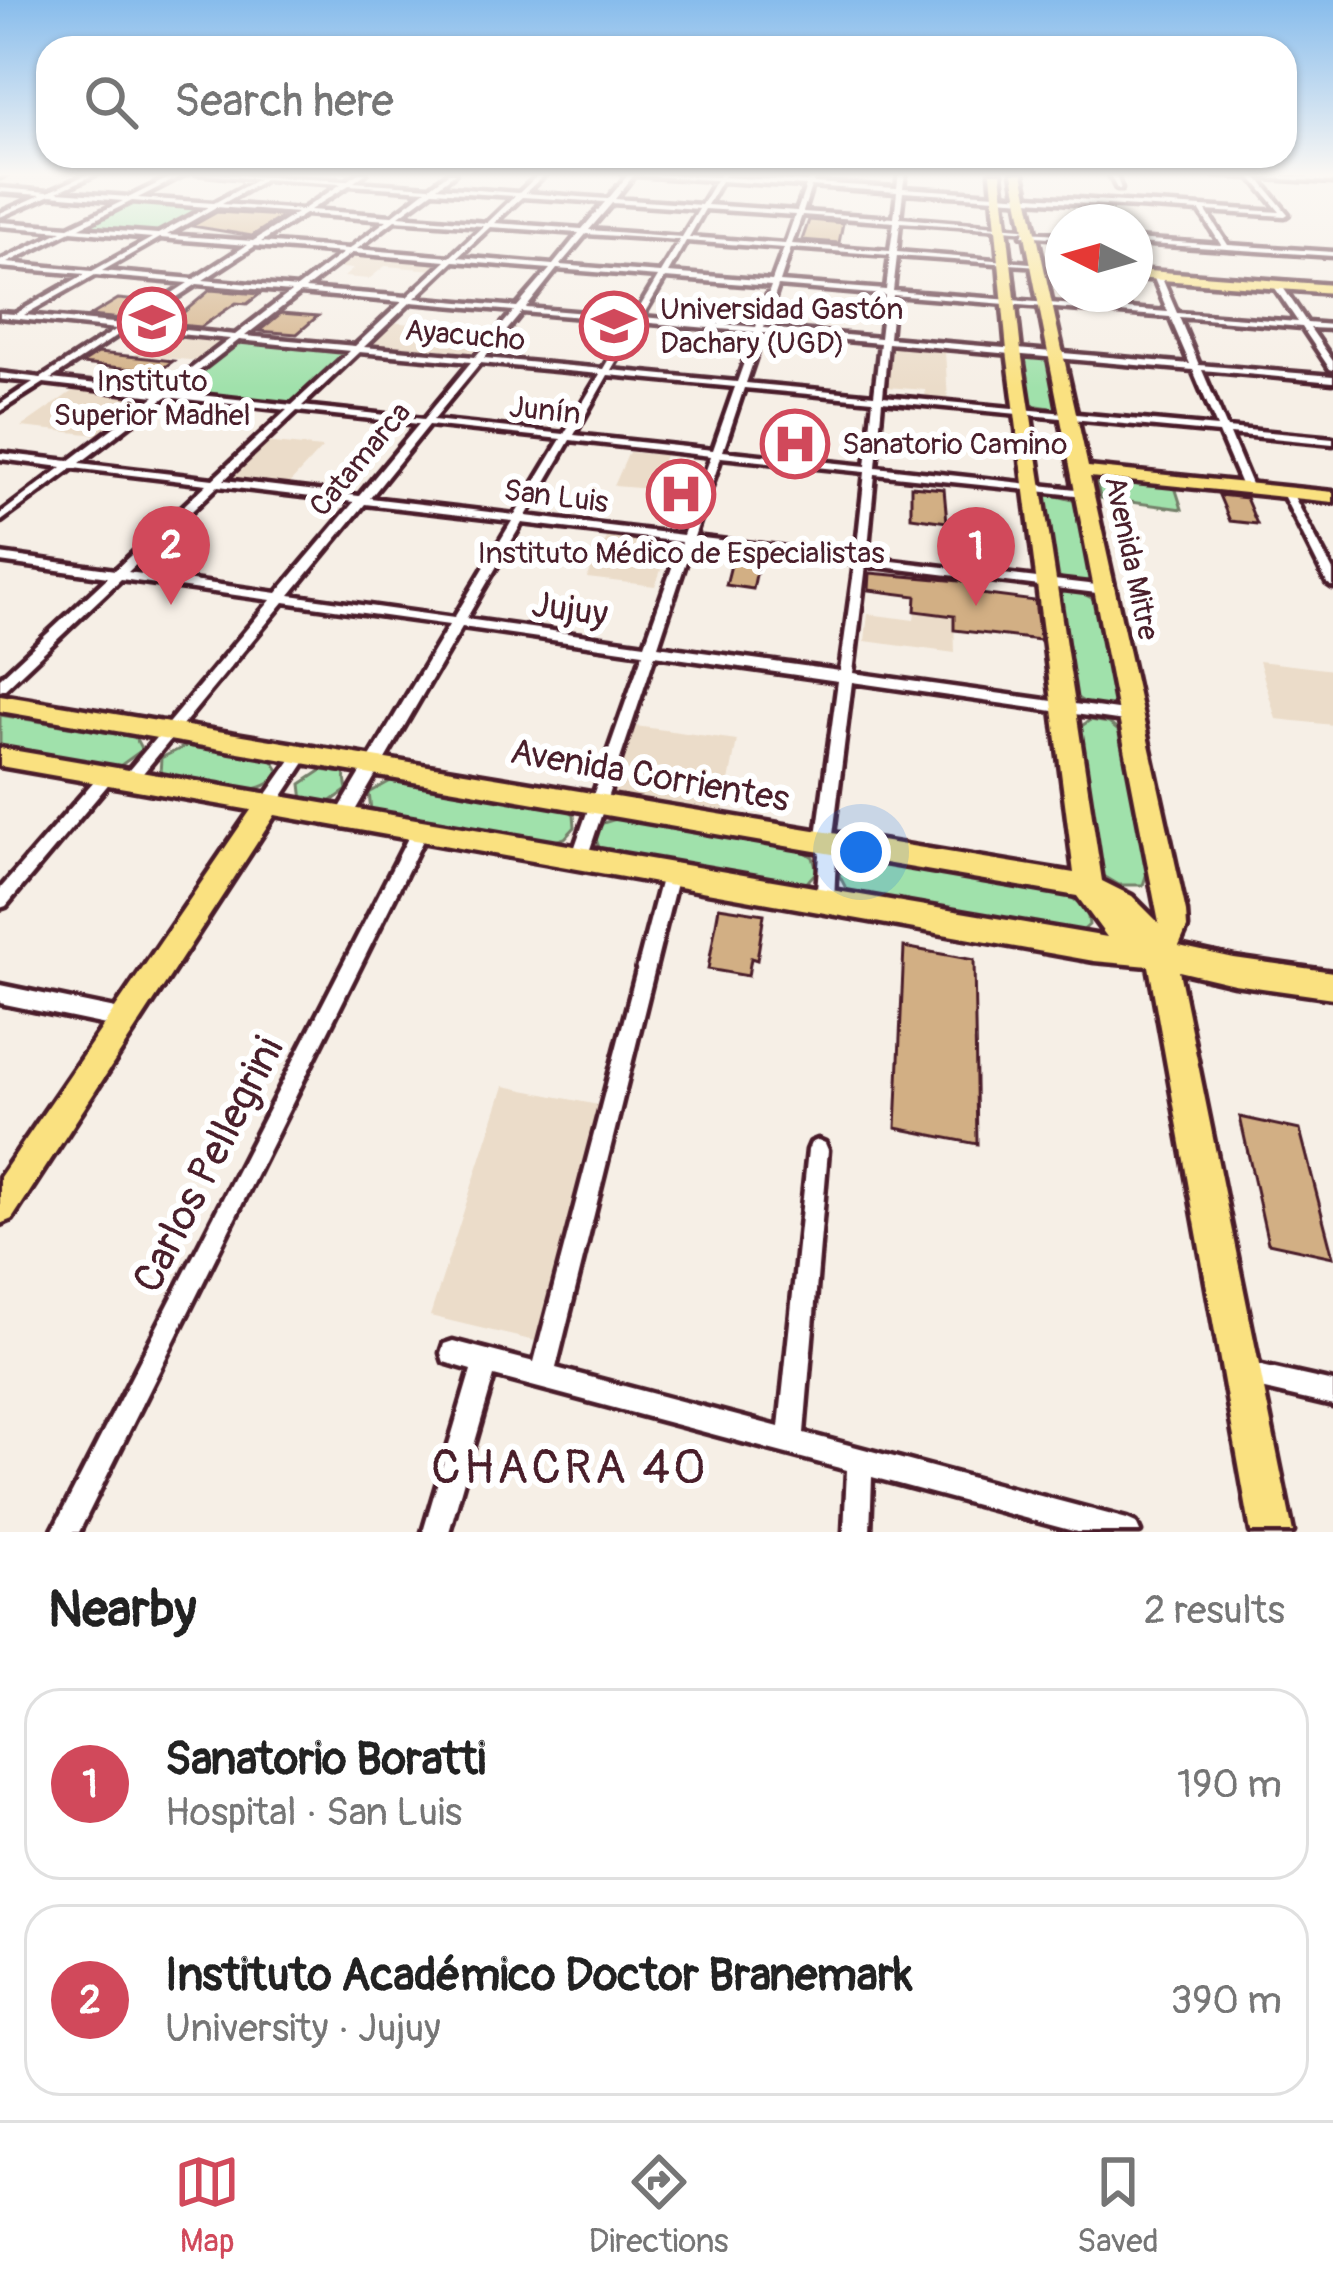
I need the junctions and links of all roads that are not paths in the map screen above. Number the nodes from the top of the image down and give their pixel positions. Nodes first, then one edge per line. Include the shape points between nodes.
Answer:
1 (40, 244) edge
2 (145, 244) edge
3 (253, 244) edge
4 (259, 244) edge
5 (360, 244) edge
6 (466, 244) edge
7 (573, 244) edge
8 (678, 244) edge
9 (766, 244) edge
10 (893, 244) edge
11 (1004, 244) edge
12 (1036, 244) edge
13 (1188, 244) edge
14 (786, 246) junction
15 (1226, 247) joint
16 (350, 252) junction
17 (892, 254) junction
18 (1333, 254) edge
19 (450, 260) junction
20 (1005, 263) junction
21 (0, 265) edge
22 (1043, 266) junction
23 (554, 268) junction
24 (94, 273) junction
25 (660, 276) junction
26 (1153, 276) edge
27 (1157, 276) junction
28 (195, 282) junction
29 (1277, 285) junction
30 (776, 286) junction
31 (1333, 289) edge
32 (298, 291) junction
33 (1045, 293) edge
34 (888, 294) junction
35 (406, 300) junction
36 (1009, 304) junction
37 (1045, 307) edge
38 (519, 310) junction
39 (1047, 312) edge
40 (1124, 312) edge
41 (0, 315) edge
42 (1171, 315) junction
43 (16, 317) junction
44 (633, 320) junction
45 (1302, 325) junction
46 (0, 326) edge
47 (1333, 327) edge
48 (124, 328) junction
49 (760, 330) junction
50 (236, 338) junction
51 (882, 341) junction
52 (355, 349) junction
53 (1014, 351) junction
54 (1057, 355) junction
55 (477, 360) junction
56 (1197, 367) junction
57 (1333, 367) edge
58 (606, 372) junction
59 (0, 376) edge
60 (1333, 379) edge
61 (42, 381) junction
62 (742, 386) junction
63 (164, 394) junction
64 (877, 398) junction
65 (0, 408) edge
66 (293, 408) junction
67 (1025, 411) junction
68 (1068, 416) junction
69 (426, 422) junction
70 (1226, 430) junction
71 (568, 437) junction
72 (1029, 440) junction
73 (1333, 441) edge
74 (1074, 445) junction
75 (717, 452) junction
76 (0, 456) edge
77 (71, 464) junction
78 (870, 470) junction
79 (215, 482) junction
80 (1082, 482) junction
81 (1036, 488) junction
82 (1248, 489) junction
83 (1287, 493) junction
84 (1333, 497) edge
85 (362, 500) junction
86 (0, 519) edge
87 (519, 519) junction
88 (688, 539) junction
89 (0, 559) edge
90 (861, 560) junction
91 (117, 575) junction
92 (1333, 583) edge
93 (1048, 584) junction
94 (1105, 590) junction
95 (280, 598) junction
96 (458, 623) junction
97 (650, 650) junction
98 (844, 680) junction
99 (0, 686) edge
100 (0, 703) edge
101 (1065, 710) junction
102 (1131, 717) junction
103 (169, 732) junction
104 (303, 754) junction
105 (0, 758) edge
106 (373, 766) junction
107 (118, 778) junction
108 (269, 804) junction
109 (597, 804) junction
110 (343, 817) junction
111 (420, 830) junction
112 (824, 842) junction
113 (579, 858) junction
114 (670, 874) junction
115 (1088, 887) junction
116 (0, 901) edge
117 (825, 902) junction
118 (1160, 955) junction
119 (1333, 985) edge
120 (0, 994) edge
121 (125, 1020) junction
122 (818, 1150) dead end
123 (0, 1207) edge
124 (453, 1353) dead end
125 (486, 1362) junction
126 (1241, 1373) junction
127 (542, 1377) junction
128 (1333, 1394) edge
129 (790, 1443) junction
130 (860, 1461) junction
131 (65, 1532) edge
132 (436, 1532) edge
133 (857, 1532) edge
134 (1126, 1532) edge
135 (1272, 1532) edge

1 - 21 street
2 - 24 street
3 - 28 street
4 - 16 street
5 - 16 street
6 - 19 street
7 - 23 street, Catamarca
8 - 25 street
9 - 14 street
10 - 17 street
11 - 20 main road
12 - 22 main road, Avenida Mitre
13 - 15 street
14 - 17 street
14 - 30 street
15 - 18 street
16 - 19 street
16 - 32 street
17 - 20 street
17 - 34 street
19 - 23 street
19 - 35 street
20 - 22 street
20 - 36 main road
21 - 24 street
22 - 33 main road, Avenida Mitre
23 - 25 street
23 - 38 street, Catamarca
24 - 28 street
24 - 43 street
25 - 30 street
25 - 44 street
26 - 27 main road
27 - 29 main road
27 - 42 street
28 - 32 street
28 - 48 street
29 - 31 main road
29 - 45 street
30 - 34 street
30 - 49 street
32 - 35 street
32 - 50 street
34 - 36 street
34 - 51 street
35 - 38 street
35 - 52 street
36 - 37 street
36 - 53 main road
38 - 44 street
38 - 55 street, Catamarca
39 - 54 main road, Avenida Mitre
40 - 42 street
41 - 43 street, Ayacucho
42 - 45 street
42 - 56 street
43 - 46 street
43 - 48 street, Ayacucho
44 - 49 street
44 - 58 street
45 - 47 street
45 - 57 street
48 - 50 street, Ayacucho
48 - 61 street
49 - 51 street
49 - 62 street
50 - 52 street, Ayacucho
50 - 63 street
51 - 53 street
51 - 64 street
52 - 55 street, Ayacucho
52 - 66 street
53 - 54 street
53 - 67 main road
54 - 56 street
54 - 68 main road, Avenida Mitre
55 - 58 street, Ayacucho
55 - 69 street, Catamarca
56 - 60 street
56 - 70 street
58 - 62 street, Ayacucho
58 - 71 street
59 - 61 street, Junín
61 - 63 street, Junín
61 - 65 street
62 - 64 street, Ayacucho
62 - 75 street
63 - 66 street, Junín
63 - 77 street
64 - 67 street, Ayacucho
64 - 78 street
66 - 69 street, Junín
66 - 79 street
67 - 68 street, Ayacucho
67 - 72 main road
68 - 70 street, Ayacucho
68 - 74 main road, Avenida Mitre
69 - 71 street, Junín
69 - 85 street, Catamarca
70 - 73 street, Ayacucho
70 - 82 street
71 - 75 street, Junín
71 - 87 street
72 - 74 street
72 - 81 main road
74 - 80 main road, Avenida Mitre
75 - 78 street, Junín
75 - 88 street
76 - 77 street, San Luis
77 - 79 street, San Luis
77 - 86 street
78 - 81 street, Junín
78 - 90 street
79 - 85 street, San Luis
79 - 91 street
80 - 81 street, Junín
80 - 82 main road
80 - 94 main road, Avenida Mitre
81 - 93 main road
82 - 83 main road
83 - 84 main road
83 - 92 street
85 - 87 street, San Luis
85 - 95 street, Catamarca
87 - 88 street, San Luis
87 - 96 street
88 - 90 street, San Luis
88 - 97 street
89 - 91 street, Jujuy
90 - 93 street, San Luis
90 - 98 street
91 - 95 street, Jujuy
91 - 99 street
93 - 94 street, San Luis
93 - 101 main road
94 - 102 main road, Avenida Mitre
95 - 96 street, Jujuy
95 - 103 street, Catamarca
96 - 97 street, Jujuy
96 - 106 street
97 - 98 street, Jujuy
97 - 109 street
98 - 101 street, Jujuy
98 - 112 street
100 - 103 main road, Avenida Corrientes
101 - 102 street, Jujuy
101 - 115 main road
102 - 118 main road, Avenida Mitre via 1172,912
103 - 104 main road, Avenida Corrientes
103 - 107 street, Catamarca
104 - 106 main road, Avenida Corrientes
104 - 108 street
105 - 107 main road
106 - 109 main road, Avenida Corrientes
106 - 110 street
107 - 108 main road
107 - 116 street, Catamarca
108 - 110 main road
108 - 121 main road
109 - 112 main road, Avenida Corrientes
109 - 113 street
110 - 111 main road
111 - 113 main road
111 - 131 street, Carlos Pellegrini
112 - 115 main road, Avenida Corrientes
112 - 117 street
113 - 114 main road
114 - 117 main road
114 - 127 street
115 - 118 main road, Avenida Corrientes via 1142,920
117 - 118 main road
118 - 119 main road
118 - 126 main road
120 - 121 street
121 - 123 main road
122 - 129 street
124 - 125 street
125 - 127 street
125 - 132 street
126 - 128 street
126 - 135 main road
127 - 129 street
129 - 130 street
130 - 133 street
130 - 134 street

